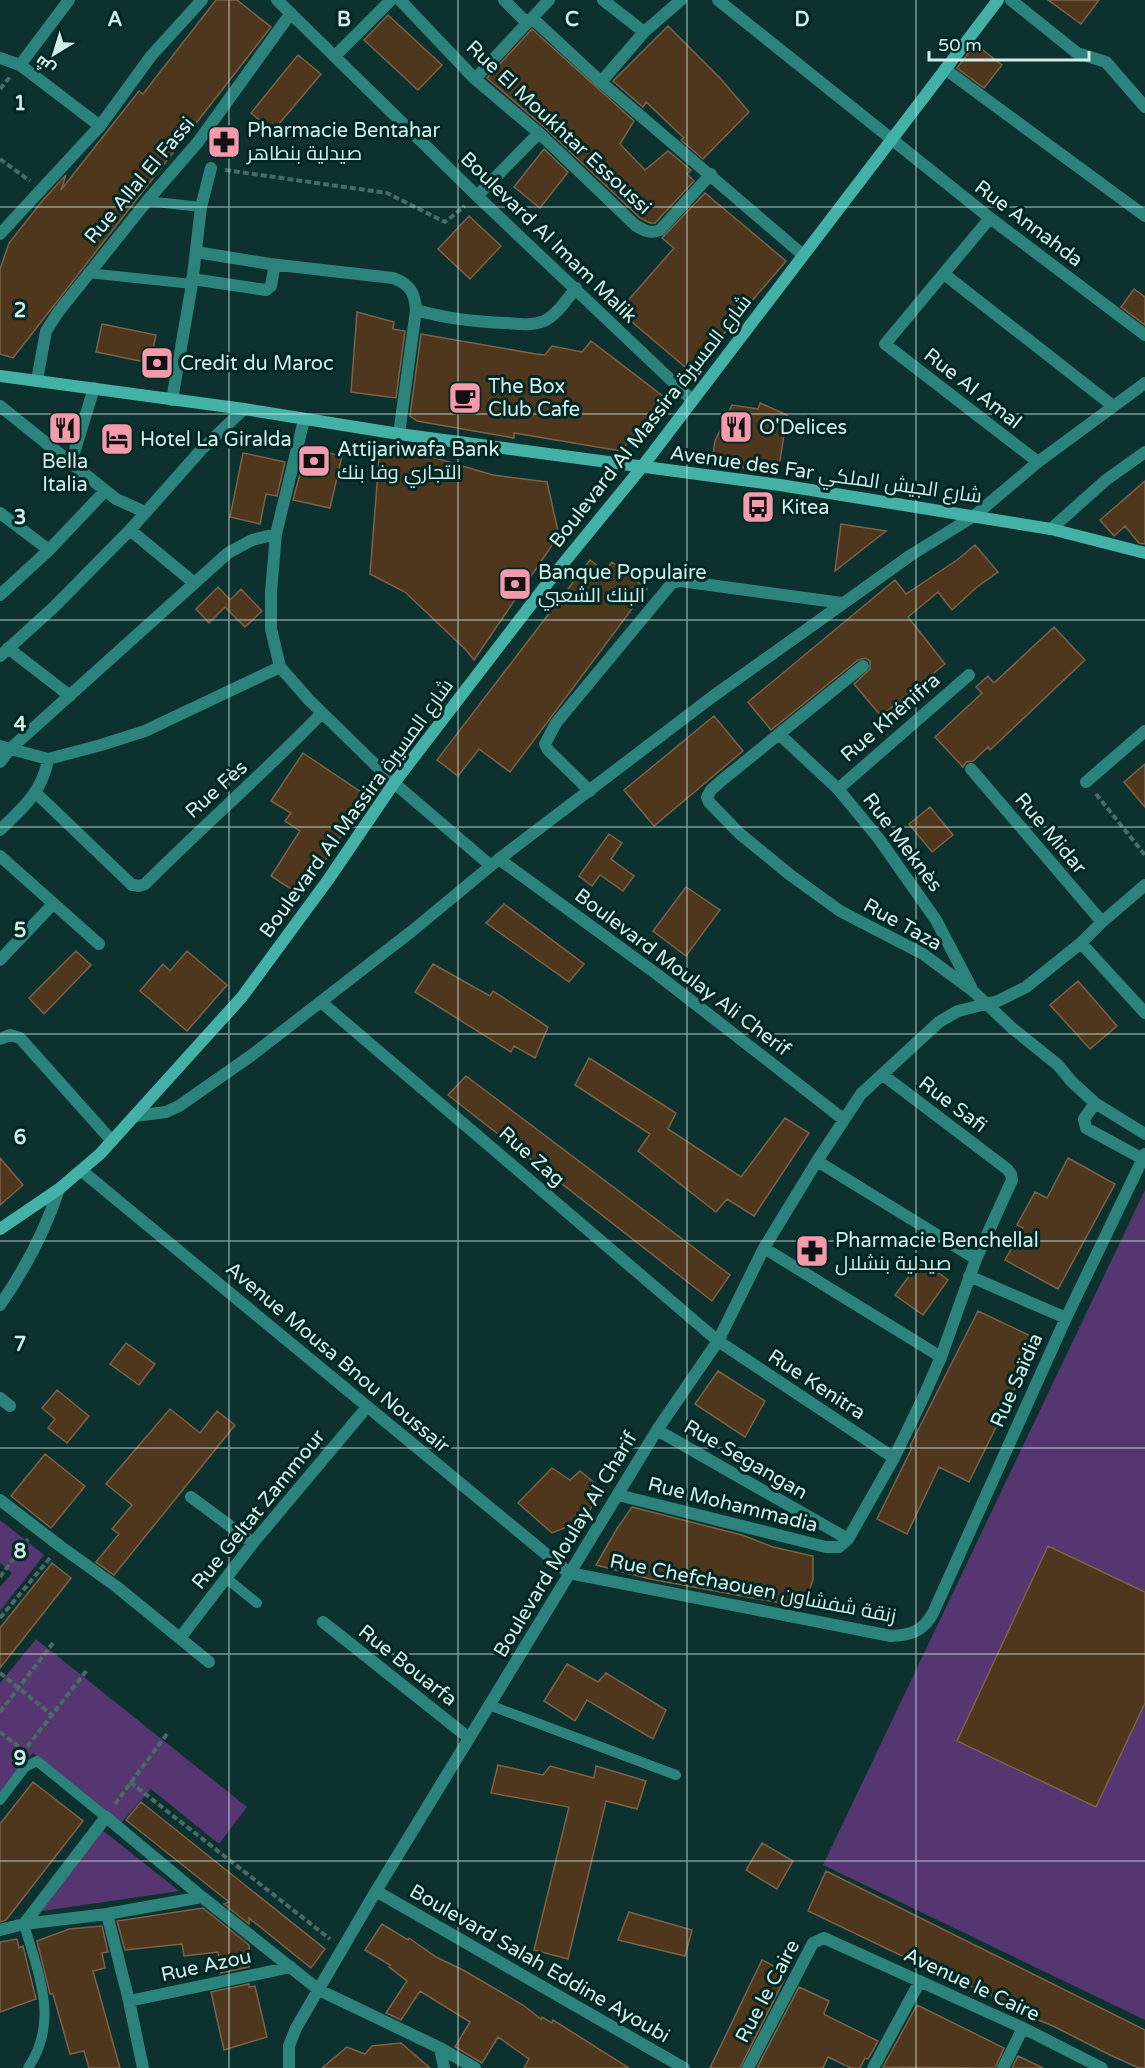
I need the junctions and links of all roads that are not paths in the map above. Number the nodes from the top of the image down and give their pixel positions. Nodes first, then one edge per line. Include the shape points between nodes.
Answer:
1 (202, 0) edge
2 (278, 0) edge
3 (391, 0) edge
4 (400, 0) edge
5 (504, 0) edge
6 (549, 0) edge
7 (603, 0) edge
8 (681, 0) edge
9 (718, 0) edge
10 (1011, 0) edge
11 (66, 1) edge
12 (993, 2) edge
13 (291, 13) junction
14 (529, 20) junction
15 (644, 32) junction
16 (335, 56) junction
17 (0, 58) edge
18 (20, 65) junction
19 (945, 69) junction
20 (474, 79) junction
21 (601, 81) junction
22 (1145, 107) edge
23 (100, 126) junction
24 (539, 133) junction
25 (891, 140) junction
26 (211, 168) road end
27 (711, 174) junction
28 (477, 196) junction
29 (147, 201) junction
30 (201, 207) junction
31 (1145, 216) edge
32 (990, 218) junction
33 (0, 234) edge
34 (196, 252) junction
35 (803, 255) junction
36 (270, 264) junction
37 (88, 273) junction
38 (944, 274) junction
39 (192, 282) junction
40 (576, 288) junction
41 (416, 310) junction
42 (1145, 335) edge
43 (0, 376) edge
44 (37, 380) junction
45 (1145, 383) edge
46 (94, 388) junction
47 (172, 400) junction
48 (692, 400) junction
49 (0, 406) edge
50 (1113, 406) junction
51 (244, 409) junction
52 (304, 420) junction
53 (399, 434) junction
54 (1145, 452) edge
55 (1038, 462) junction
56 (71, 463) junction
57 (642, 467) junction
58 (105, 491) junction
59 (145, 512) junction
60 (0, 513) edge
61 (974, 516) junction
62 (1051, 528) junction
63 (130, 530) junction
64 (276, 534) junction
65 (49, 550) junction
66 (1145, 553) edge
67 (193, 582) junction
68 (0, 595) edge
69 (842, 603) junction
70 (4, 652) edge
71 (863, 666) dead end
72 (280, 667) junction
73 (969, 675) dead end
74 (70, 696) junction
75 (322, 713) junction
76 (1145, 731) edge
77 (779, 734) junction
78 (5, 747) edge
79 (48, 759) junction
80 (0, 762) edge
81 (971, 769) dead end
82 (1086, 782) road end
83 (394, 783) junction
84 (838, 789) junction
85 (590, 791) junction
86 (36, 793) junction
87 (0, 830) edge
88 (0, 856) edge
89 (495, 862) junction
90 (1145, 885) edge
91 (53, 904) junction
92 (1102, 922) junction
93 (1081, 943) junction
94 (99, 944) dead end
95 (0, 960) edge
96 (973, 991) junction
97 (321, 1002) junction
98 (986, 1004) junction
99 (1145, 1013) edge
100 (0, 1039) edge
101 (883, 1075) junction
102 (1095, 1103) junction
103 (135, 1116) junction
104 (843, 1119) junction
105 (1145, 1134) edge
106 (112, 1141) junction
107 (1144, 1156) edge
108 (817, 1161) junction
109 (82, 1171) junction
110 (59, 1189) junction
111 (0, 1229) edge
112 (764, 1248) junction
113 (976, 1259) junction
114 (969, 1276) junction
115 (0, 1305) edge
116 (1065, 1317) junction
117 (718, 1341) junction
118 (941, 1357) junction
119 (367, 1407) junction
120 (657, 1430) junction
121 (894, 1458) junction
122 (618, 1495) junction
123 (191, 1497) dead end
124 (0, 1500) edge
125 (843, 1543) junction
126 (253, 1544) junction
127 (569, 1573) junction
128 (226, 1578) junction
129 (257, 1603) dead end
130 (323, 1622) dead end
131 (927, 1623) joint
132 (180, 1638) junction
133 (209, 1662) dead end
134 (489, 1705) junction
135 (469, 1738) junction
136 (675, 1775) dead end
137 (0, 1800) edge
138 (106, 1817) junction
139 (376, 1891) junction
140 (202, 1897) junction
141 (107, 1914) junction
142 (24, 1924) junction
143 (0, 1930) edge
144 (824, 1938) joint
145 (291, 1967) junction
146 (920, 1981) junction
147 (319, 1990) junction
148 (129, 2001) junction
149 (1023, 2028) junction
150 (440, 2048) junction
151 (28, 2068) edge
152 (143, 2068) edge
153 (289, 2068) edge
154 (444, 2068) edge
155 (475, 2068) edge
156 (684, 2068) edge
157 (748, 2068) edge
158 (873, 2068) edge
159 (1003, 2068) edge
160 (1102, 2068) edge

1 - 23 street via 151,56
2 - 13 street, Boulevard Al Imam Malik
3 - 16 street
4 - 20 street, Rue El Moukhtar Essoussi
5 - 14 street
6 - 14 street
7 - 15 street
8 - 15 street
9 - 25 street, Rue Annahda
10 - 22 street via 1077,53 1106,62
11 - 18 street
12 - 19 main road, Boulevard Al Massira شارع المسيرة
13 - 16 street, Boulevard Al Imam Malik
13 - 29 street, Rue Allal El Fassi via 198,142
14 - 20 street
14 - 21 street
15 - 21 street
16 - 28 street, Boulevard Al Imam Malik
17 - 18 street
18 - 23 street
19 - 25 main road, Boulevard Al Massira شارع المسيرة
19 - 31 street
20 - 24 street, Rue El Moukhtar Essoussi
21 - 27 street
23 - 33 street
24 - 27 street, Rue El Moukhtar Essoussi via 635,225 648,232 660,230
24 - 28 street
25 - 32 street, Rue Annahda
25 - 35 main road, Boulevard Al Massira شارع المسيرة
26 - 30 street
27 - 35 street
28 - 40 street, Boulevard Al Imam Malik
29 - 30 lane
29 - 37 street, Rue Allal El Fassi
30 - 34 street
32 - 38 street
32 - 42 street, Rue Annahda
34 - 36 street
34 - 39 street
35 - 48 main road, Boulevard Al Massira شارع المسيرة
36 - 39 street via 274,269 271,286 266,290
36 - 41 street via 393,278 412,290
37 - 39 lane
37 - 44 street, Rue Allal El Fassi via 46,331
38 - 50 street
38 - 55 street, Rue Al Amal via 885,344
39 - 47 street
40 - 41 street via 551,317 528,325 441,318
40 - 48 street, Boulevard Al Imam Malik
41 - 53 street
43 - 44 main road, Avenue des Far شارع الجيش الملكي
44 - 46 main road, Avenue des Far شارع الجيش الملكي
45 - 50 street
46 - 47 main road, Avenue des Far شارع الجيش الملكي
46 - 56 street
47 - 51 main road, Avenue des Far شارع الجيش الملكي
48 - 57 main road, Boulevard Al Massira شارع المسيرة
49 - 56 street
50 - 55 street
51 - 52 main road, Avenue des Far شارع الجيش الملكي
51 - 59 street
52 - 53 main road, Avenue des Far شارع الجيش الملكي
52 - 64 street
53 - 57 main road, Avenue des Far شارع الجيش الملكي
54 - 62 street
55 - 61 street
56 - 58 street
57 - 61 main road, Avenue des Far شارع الجيش الملكي
57 - 83 main road, Boulevard Al Massira شارع المسيرة
58 - 59 street
58 - 65 street
59 - 63 street
60 - 65 street
61 - 62 main road, Avenue des Far شارع الجيش الملكي
61 - 69 street
62 - 66 main road, Avenue des Far شارع الجيش الملكي
63 - 67 street
63 - 70 street
64 - 67 street via 242,544
64 - 72 street via 272,629
65 - 68 street
67 - 74 street
69 - 85 street
69 - 85 street via 728,586 672,583 547,738 548,750
70 - 74 street
71 - 77 street
72 - 75 street, Boulevard Moulay Ali Cherif
72 - 79 street via 145,731
73 - 84 street, Rue Khénifra
74 - 78 street
75 - 83 street, Boulevard Moulay Ali Cherif
75 - 86 street, Rue Fès via 271,766 140,886 132,885
76 - 82 street
77 - 84 street, Rue Meknès
77 - 96 street, Rue Taza via 711,790 709,802 789,874 850,917 923,954
78 - 79 street
78 - 80 street
79 - 86 street
81 - 92 street, Rue Midar
83 - 89 street, Boulevard Moulay Ali Cherif
83 - 103 main road, Boulevard Al Massira شارع المسيرة via 242,997
84 - 96 street, Rue Meknès via 936,920
85 - 89 street
86 - 87 street
88 - 91 street
89 - 97 street
89 - 104 street, Boulevard Moulay Ali Cherif via 658,975
90 - 92 street, Boulevard Moulay Al Charif
91 - 94 street
91 - 95 street
92 - 93 street, Boulevard Moulay Al Charif
93 - 98 street, Boulevard Moulay Al Charif via 1026,987
93 - 99 street
96 - 98 street, Rue Taza
97 - 103 street via 179,1106
97 - 117 street, Rue Zag
98 - 101 street, Boulevard Moulay Al Charif via 958,1011 939,1022
98 - 102 street, Rue Taza via 1058,1065
100 - 106 street via 13,1035 24,1042
101 - 104 street, Boulevard Moulay Al Charif via 861,1094
101 - 113 street, Rue Safi via 1011,1174 1012,1180
102 - 105 street, Rue Taza
102 - 107 street via 1084,1119 1086,1128
103 - 106 main road, Boulevard Al Massira شارع المسيرة
104 - 108 street, Boulevard Moulay Al Charif
106 - 109 main road, Boulevard Al Massira شارع المسيرة
107 - 116 street, Rue Saïdia
108 - 112 street, Boulevard Moulay Al Charif
108 - 113 street
109 - 110 main road, Boulevard Al Massira شارع المسيرة
109 - 119 street, Avenue Mousa Bnou Noussair
110 - 111 main road, Boulevard Al Massira شارع المسيرة
110 - 115 street via 31,1257
112 - 117 street, Boulevard Moulay Al Charif
112 - 118 street
113 - 114 street
114 - 116 street
114 - 118 street
116 - 131 street, Rue Saïdia
117 - 120 street, Boulevard Moulay Al Charif
117 - 121 street, Rue Kenitra
118 - 121 street
119 - 126 street, Rue Geltat Zammour
119 - 127 street, Avenue Mousa Bnou Noussair
120 - 122 street, Boulevard Moulay Al Charif
120 - 125 street, Rue Segangan
121 - 125 street
122 - 125 street, Rue Mohammadia via 826,1547
122 - 127 street, Boulevard Moulay Al Charif
123 - 126 street
124 - 132 street
126 - 128 street, Rue Geltat Zammour
127 - 131 street, Rue Chefchaouen زنقة شفشاون via 891,1636 918,1632
127 - 134 street, Boulevard Moulay Al Charif
128 - 129 lane
128 - 132 street, Rue Geltat Zammour
130 - 135 street, Rue Bouarfa
132 - 133 street
134 - 135 street, Boulevard Moulay Al Charif
134 - 136 lane
135 - 139 street, Boulevard Moulay Al Charif
137 - 138 lane via 26,1767 37,1761
138 - 140 street
138 - 142 street
139 - 147 street, Boulevard Moulay Al Charif
139 - 156 street, Boulevard Salah Eddine Ayoubi
140 - 141 street
140 - 145 street
141 - 142 street
141 - 148 street
142 - 143 street
142 - 151 lane via 44,1995 43,2040
144 - 146 street, Avenue le Caire
144 - 157 street, Rue le Caire via 813,1943
145 - 147 street
145 - 148 street, Rue Azou
146 - 149 street, Avenue le Caire
146 - 158 street
147 - 150 street
147 - 153 street, Boulevard Moulay Al Charif via 289,2046
148 - 152 street
149 - 159 street
149 - 160 street, Avenue le Caire
150 - 154 street
150 - 155 street

